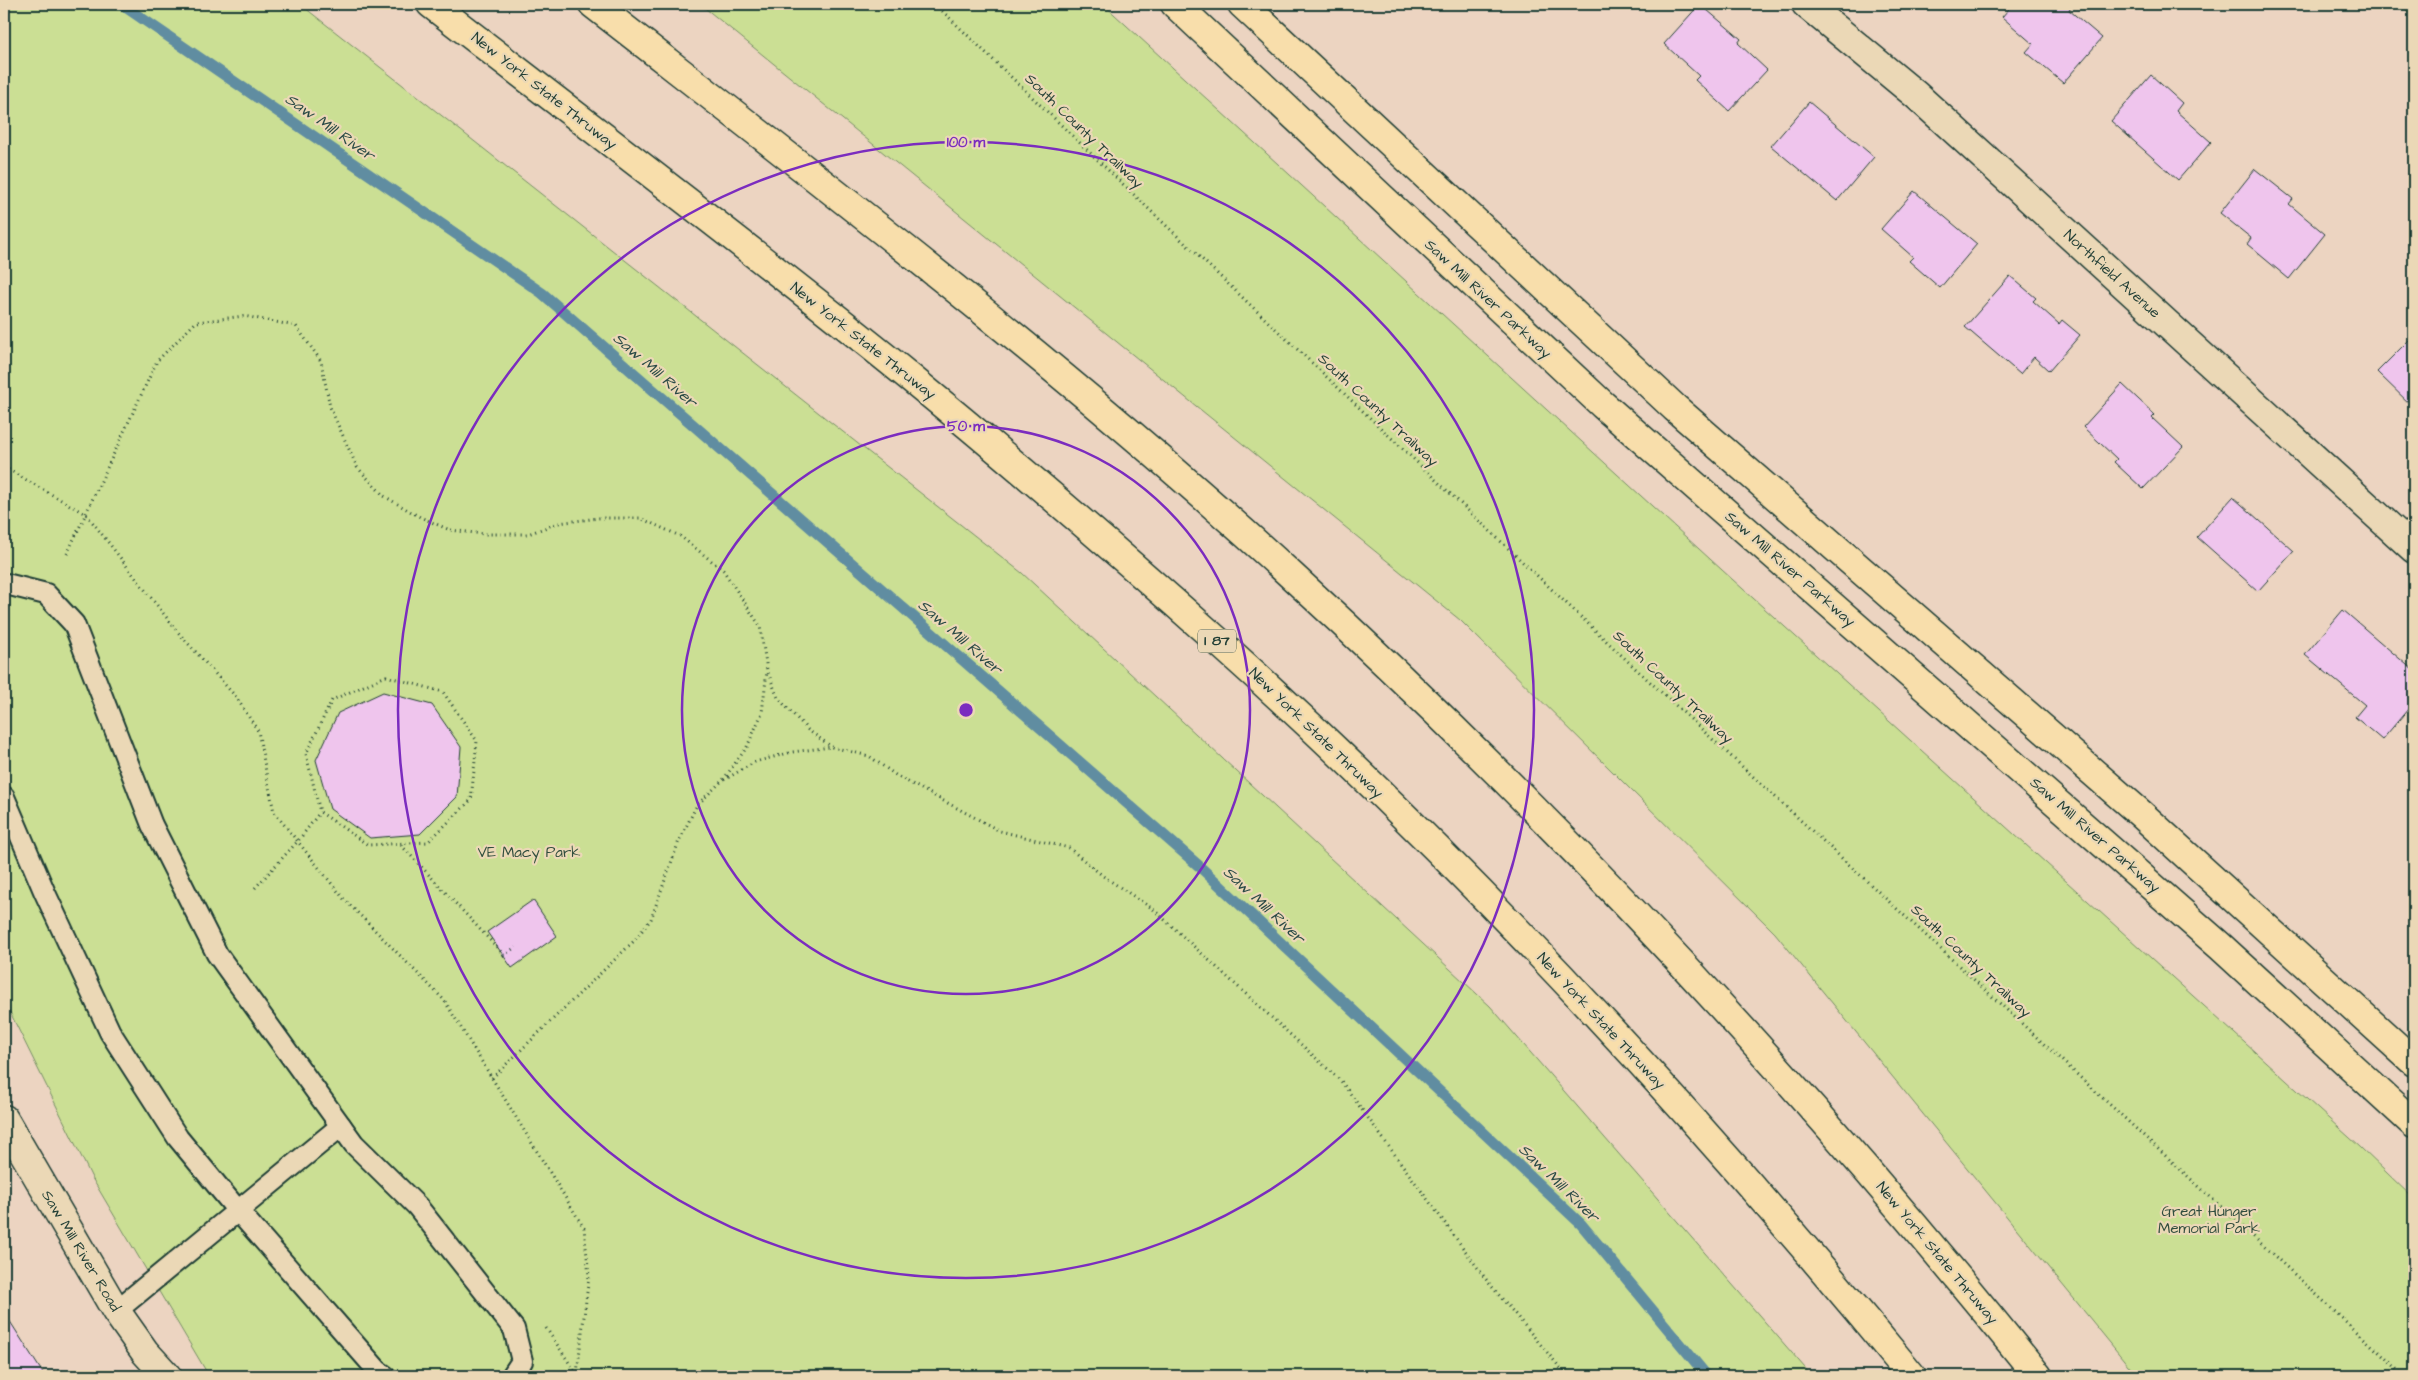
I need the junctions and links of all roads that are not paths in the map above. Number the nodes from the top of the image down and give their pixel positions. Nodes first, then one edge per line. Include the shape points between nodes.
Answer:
1 (431, 4) edge
2 (593, 4) edge
3 (1175, 4) edge
4 (1242, 4) edge
5 (1806, 4) edge
6 (2414, 549) edge
7 (4, 586) edge
8 (4, 797) edge
9 (2414, 1062) edge
10 (4, 1119) edge
11 (2414, 1124) edge
12 (341, 1126) junction
13 (238, 1212) junction
14 (116, 1311) junction
15 (167, 1376) edge
16 (385, 1376) edge
17 (512, 1376) edge
18 (1912, 1376) edge
19 (2038, 1376) edge

1 - 18 highway, New York State Thruway / I 87 via 909,376 1226,648 1424,837 1615,1035 1718,1147
2 - 19 highway, New York State Thruway via 1065,378 1274,560 1389,666 1587,862 1689,969 1866,1169
3 - 11 highway, Saw Mill River Parkway via 1603,405 2206,933
4 - 9 highway via 1675,408 2140,814
5 - 6 street, Northfield Avenue via 1916,95
7 - 12 lane via 46,594 74,624 152,825 217,954
8 - 13 lane via 110,1032 178,1138
10 - 14 street, Saw Mill River Road
12 - 13 lane
12 - 17 lane via 354,1144 417,1206 514,1329 522,1361
13 - 14 lane
13 - 16 lane
14 - 15 street, Saw Mill River Road

